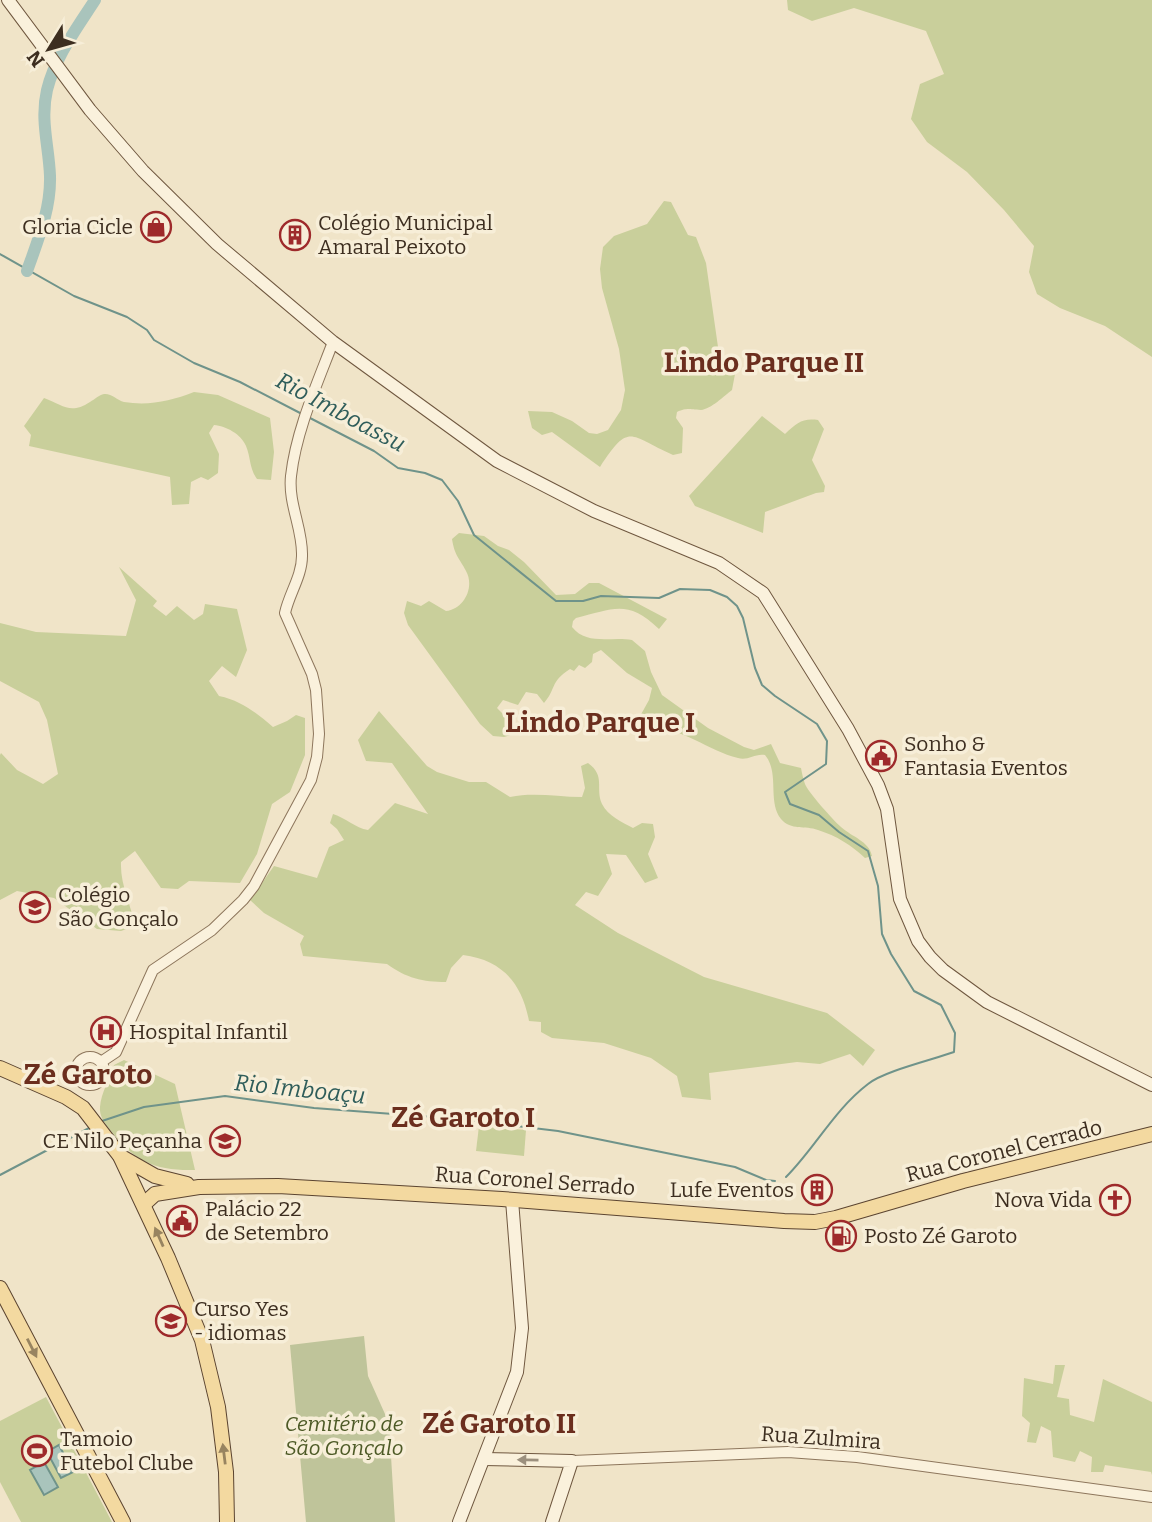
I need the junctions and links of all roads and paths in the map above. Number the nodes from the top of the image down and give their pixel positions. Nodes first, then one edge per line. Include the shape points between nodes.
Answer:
1 (8, 0) edge
2 (333, 341) junction
3 (101, 1062) junction
4 (0, 1068) edge
5 (78, 1077) junction
6 (1152, 1085) edge
7 (90, 1086) junction
8 (66, 1097) junction
9 (92, 1119) junction
10 (1152, 1134) edge
11 (120, 1156) junction
12 (199, 1187) junction
13 (512, 1200) junction
14 (144, 1204) junction
15 (867, 1209) joint
16 (0, 1288) edge
17 (484, 1459) junction
18 (572, 1461) junction
19 (1152, 1497) edge
20 (123, 1522) edge
21 (227, 1522) edge
22 (459, 1522) edge
23 (552, 1522) edge

1 - 2 main road via 117,143 171,201
2 - 3 street via 306,414 290,492 303,559 285,613 314,679 319,734 314,770 249,893 225,919 153,970 116,1052
2 - 6 main road via 497,461 594,511 719,563 763,593 878,785 887,809 900,899 930,957 987,1002
3 - 5 street via 85,1058 76,1069
3 - 7 street via 104,1075
4 - 8 main road
5 - 7 street
5 - 8 street
7 - 9 street
8 - 9 main road
9 - 11 main road
10 - 15 main road, Rua Coronel Cerrado
11 - 12 main road via 155,1177
11 - 14 main road
12 - 13 main road, Rua Coronel Serrado via 278,1186
12 - 14 main road via 155,1194
13 - 15 main road, Rua Coronel Serrado via 804,1222
13 - 17 main road via 521,1342 515,1380
21 -> 14 main road via 225,1461 212,1375 202,1340
16 -> 20 main road
18 -> 17 main road, Rua Zulmira
17 - 22 main road
18 - 19 street, Rua Zulmira via 788,1452 857,1457
18 - 23 main road

